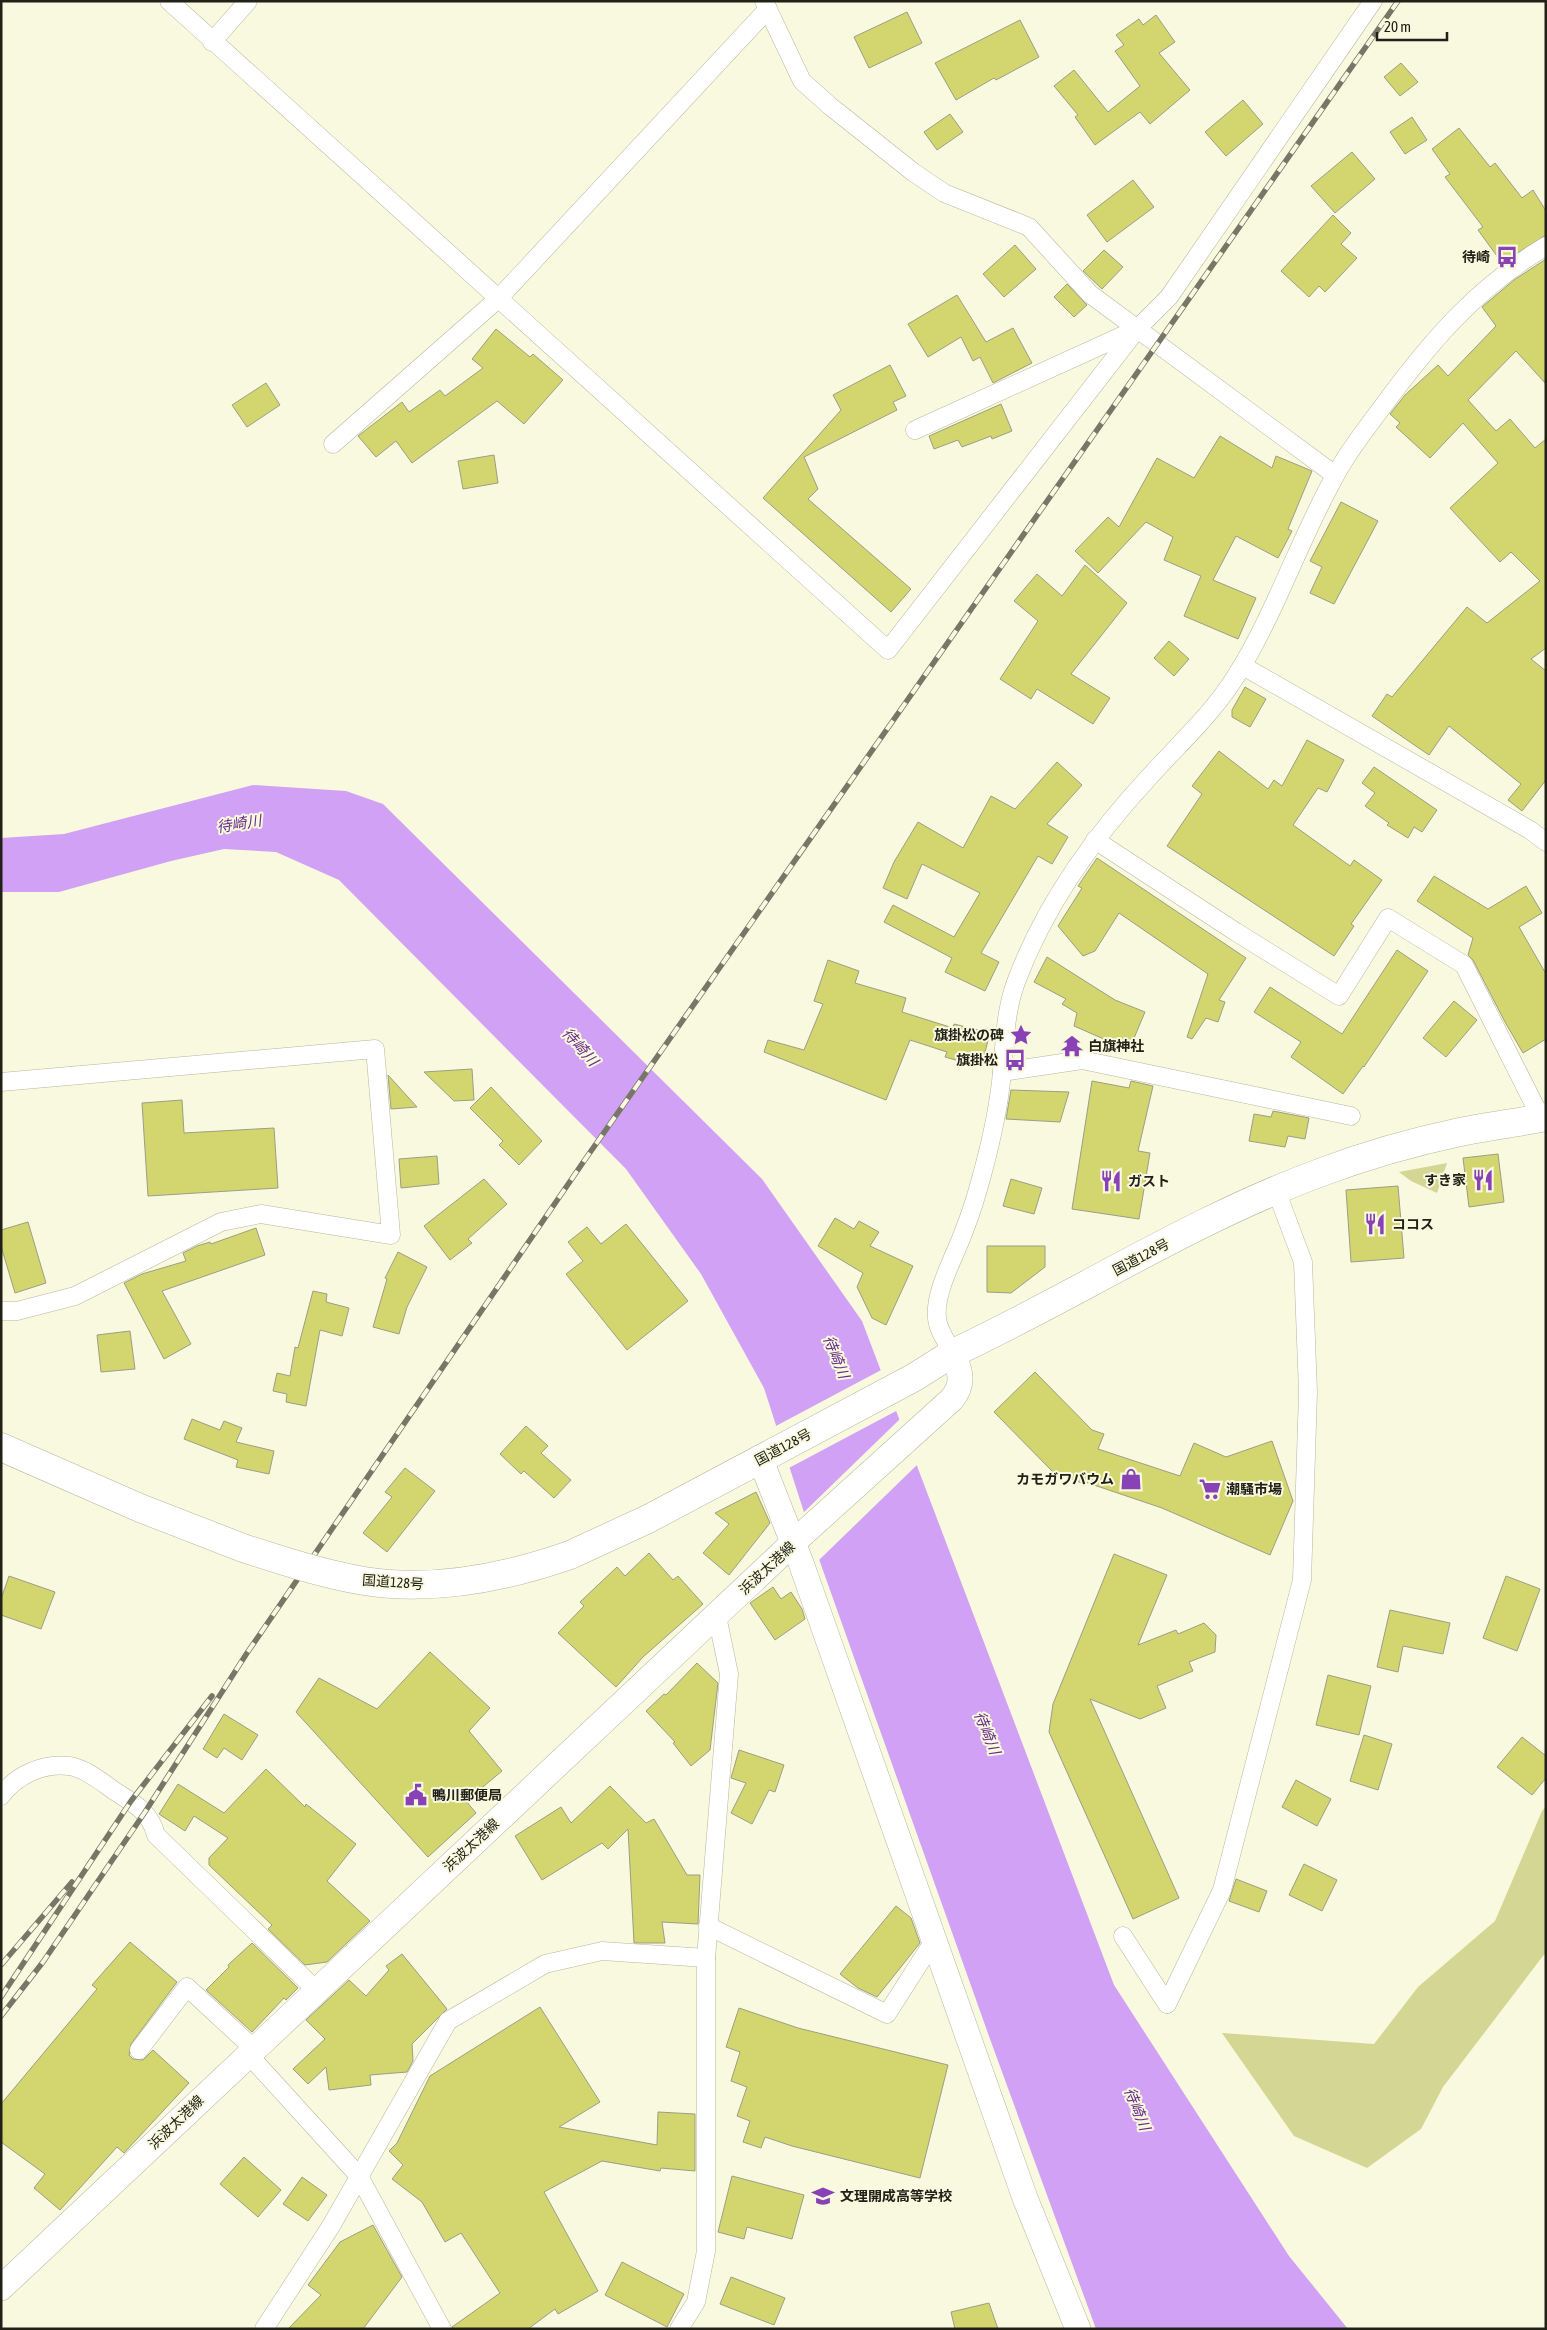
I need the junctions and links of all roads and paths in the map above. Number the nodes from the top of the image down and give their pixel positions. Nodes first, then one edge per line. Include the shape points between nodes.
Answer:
1 (169, 1) edge
2 (248, 1) edge
3 (1373, 1) edge
4 (766, 5) edge
5 (212, 42) junction
6 (1546, 246) edge
7 (500, 298) junction
8 (1138, 328) junction
9 (915, 430) dead end
10 (333, 444) dead end
11 (1335, 475) junction
12 (1243, 666) junction
13 (1095, 840) junction
14 (1546, 842) edge
15 (1002, 1072) junction
16 (1, 1082) edge
17 (1351, 1116) dead end
18 (1544, 1118) edge
19 (1276, 1190) junction
20 (1, 1311) edge
21 (953, 1353) junction
22 (1, 1448) edge
23 (769, 1454) junction
24 (803, 1535) junction
25 (717, 1616) junction
26 (1, 1796) edge
27 (708, 1926) junction
28 (1123, 1936) dead end
29 (935, 1939) junction
30 (706, 1958) junction
31 (316, 1990) junction
32 (139, 2050) dead end
33 (251, 2052) junction
34 (359, 2176) junction
35 (1, 2288) edge
36 (264, 2329) edge
37 (442, 2329) edge
38 (679, 2329) edge
39 (1078, 2329) edge

1 - 5 street
2 - 5 street
3 - 8 street via 1169,297
4 - 7 street
4 - 8 street via 802,81 823,100 944,193 1029,228 1090,294
5 - 7 street
6 - 11 street via 1477,296 1456,316 1396,388
7 - 8 street via 888,650
7 - 10 street
8 - 9 street
8 - 11 street
11 - 12 street
12 - 13 street via 1208,716
12 - 14 street
13 - 15 street via 1050,912 1017,979 1007,1013
13 - 18 street via 1339,996 1388,918 1464,965
15 - 17 street via 1082,1060
15 - 21 street via 982,1175 936,1314 939,1328
16 - 20 street via 375,1049 391,1235 261,1214 221,1222 75,1296 17,1311
18 - 19 highway, 国道128号 via 1461,1132 1366,1156
19 - 21 highway, 国道128号 via 1211,1220
19 - 28 street via 1303,1262 1308,1392 1302,1580 1222,1890 1167,2004
21 - 23 highway, 国道128号 via 913,1378
21 - 24 main road, 浜波太港線 via 962,1380 958,1392
22 - 23 highway, 国道128号, bridge via 243,1548 326,1573 366,1581 427,1585 490,1577 570,1554 648,1519
23 - 24 main road
24 - 25 main road, 浜波太港線
24 - 29 main road
25 - 27 street via 729,1674
25 - 31 main road, 浜波太港線
26 - 31 street via 20,1777 40,1767 70,1766 90,1775 145,1812 153,1822 156,1836
27 - 29 street via 888,2014
27 - 30 street
29 - 39 main road via 1025,2198
30 - 34 street via 602,1951 545,1964 448,2021
30 - 38 street via 706,2251 696,2302
31 - 33 main road, 浜波太港線
32 - 33 street via 187,1987
33 - 34 street
33 - 35 main road, 浜波太港線
34 - 36 street via 331,2226
34 - 37 street

